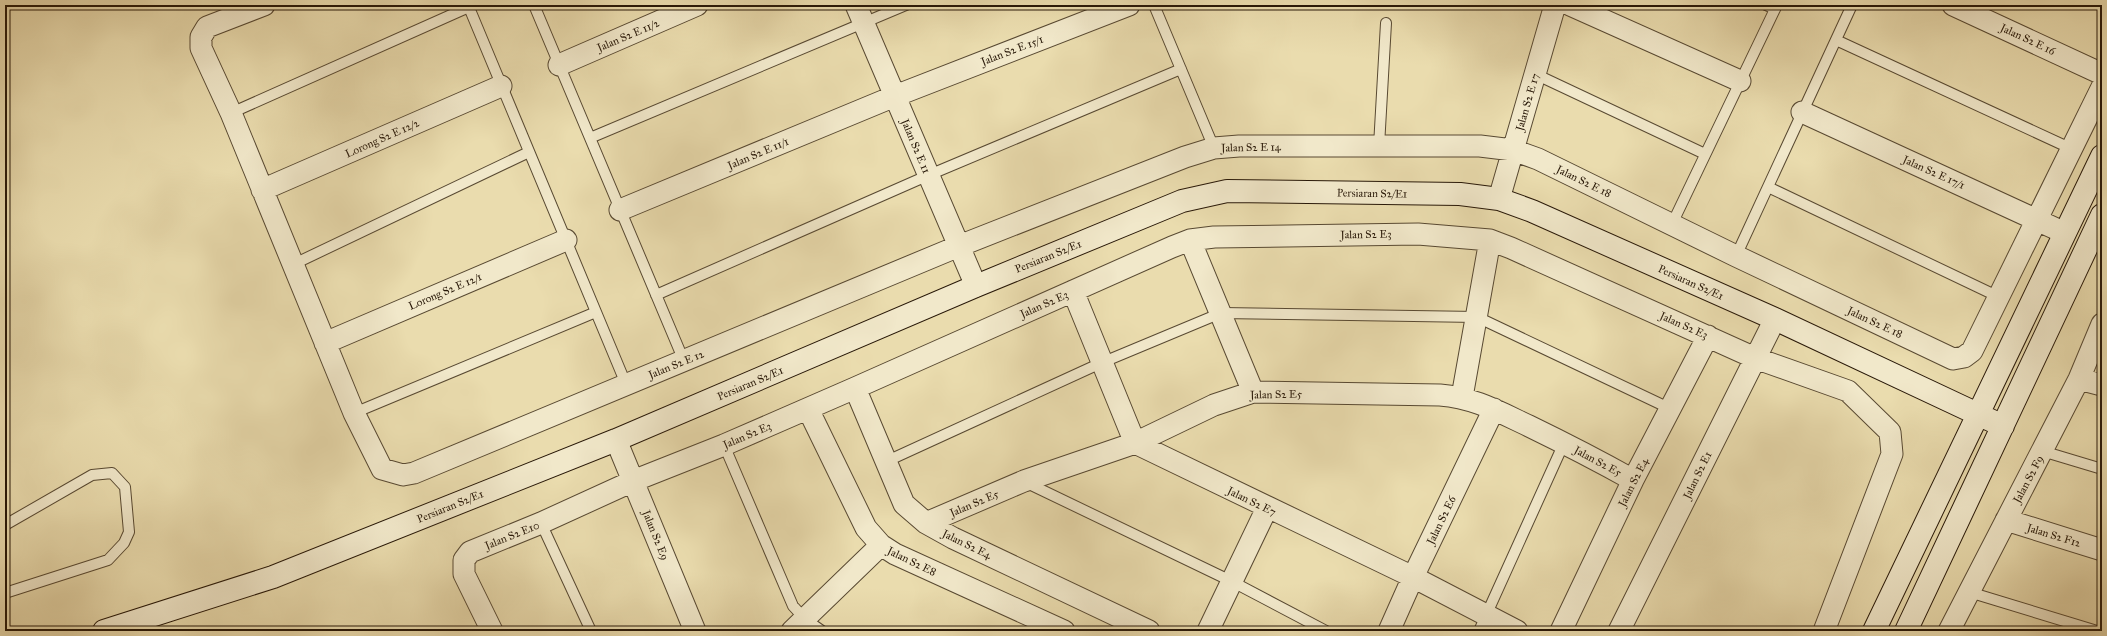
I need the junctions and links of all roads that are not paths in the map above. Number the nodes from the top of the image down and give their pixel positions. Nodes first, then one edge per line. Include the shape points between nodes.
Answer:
1 (264, 5) edge
2 (534, 5) edge
3 (697, 5) edge
4 (906, 5) edge
5 (1129, 5) edge
6 (1154, 5) edge
7 (1555, 5) edge
8 (1570, 5) edge
9 (1852, 5) edge
10 (1953, 5) edge
11 (468, 6) edge
12 (1772, 6) edge
13 (860, 14) edge
14 (1386, 23) dead end
15 (1836, 40) junction
16 (559, 64) junction
17 (1181, 69) junction
18 (1535, 74) junction
19 (2102, 74) edge
20 (1740, 81) junction
21 (501, 86) junction
22 (2102, 87) edge
23 (895, 96) junction
24 (1802, 112) junction
25 (231, 113) junction
26 (590, 138) junction
27 (1379, 146) junction
28 (1214, 148) junction
29 (2072, 149) junction
30 (1513, 150) junction
31 (529, 152) junction
32 (1705, 154) junction
33 (2102, 156) edge
34 (929, 175) junction
35 (1768, 186) junction
36 (262, 190) junction
37 (1499, 199) junction
38 (620, 210) junction
39 (2102, 215) edge
40 (2037, 219) junction
41 (1672, 224) junction
42 (2065, 232) junction
43 (566, 240) junction
44 (1190, 240) junction
45 (1490, 240) junction
46 (959, 246) junction
47 (1736, 256) junction
48 (294, 264) junction
49 (976, 286) junction
50 (1073, 291) junction
51 (656, 295) junction
52 (1999, 297) junction
53 (596, 312) junction
54 (1221, 313) junction
55 (1476, 317) junction
56 (1775, 319) junction
57 (2102, 324) edge
58 (1708, 336) junction
59 (325, 343) junction
60 (1755, 358) junction
61 (684, 361) junction
62 (1101, 363) junction
63 (2079, 378) junction
64 (626, 384) junction
65 (2102, 385) edge
66 (855, 388) junction
67 (1253, 392) junction
68 (1462, 397) junction
69 (808, 409) junction
70 (1494, 409) junction
71 (1671, 409) junction
72 (354, 413) junction
73 (1977, 415) junction
74 (2003, 426) junction
75 (616, 440) junction
76 (1135, 443) junction
77 (1564, 443) junction
78 (724, 444) junction
79 (2042, 451) junction
80 (885, 462) junction
81 (2102, 469) edge
82 (1633, 480) junction
83 (633, 481) junction
84 (1024, 481) junction
85 (1267, 508) junction
86 (2006, 520) junction
87 (541, 523) junction
88 (926, 524) junction
89 (5, 525) edge
90 (881, 545) junction
91 (2102, 550) edge
92 (1413, 577) junction
93 (1232, 581) junction
94 (1969, 592) junction
95 (5, 594) edge
96 (1482, 623) edge
97 (798, 625) edge
98 (1625, 629) edge
99 (1059, 630) edge
100 (104, 631) edge
101 (492, 631) edge
102 (591, 631) edge
103 (695, 631) edge
104 (822, 631) edge
105 (1149, 631) edge
106 (1208, 631) edge
107 (1326, 631) edge
108 (1390, 631) edge
109 (1517, 631) edge
110 (1561, 631) edge
111 (1824, 631) edge
112 (1874, 631) edge
113 (1906, 631) edge
114 (1949, 631) edge
115 (2097, 631) edge

1 - 25 street via 207,27 201,37 202,48
2 - 16 lane
3 - 16 street, Jalan S2 E 11/2
4 - 13 lane
5 - 23 street, Jalan S2 E 15/1
6 - 17 lane
7 - 18 street, Jalan S2 E 17
8 - 20 street
9 - 15 lane
10 - 19 street, Jalan S2 E 16
11 - 21 lane
11 - 25 lane
12 - 20 lane
13 - 23 street, Jalan S2 E 11
13 - 26 lane
14 - 27 lane
15 - 24 lane
15 - 29 lane
16 - 26 lane
17 - 28 lane
17 - 34 lane
18 - 30 street, Jalan S2 E 17
18 - 32 lane
20 - 32 lane
21 - 31 lane
21 - 36 street, Lorong S2 E 12/2
22 - 29 street, Jalan S2 E 18
23 - 34 street, Jalan S2 E 11
23 - 38 street, Jalan S2 E 11/1
24 - 35 lane
24 - 40 street, Jalan S2 E 17/1
25 - 36 street
26 - 38 lane
27 - 28 street, Jalan S2 E 14
27 - 30 street, Jalan S2 E 14 via 1480,146
28 - 46 street, Jalan S2 E 14 via 1178,159
29 - 40 street, Jalan S2 E 18
30 - 37 street, Jalan S2 E 17
30 - 41 street, Jalan S2 E 18 via 1538,159
31 - 43 lane
31 - 48 lane
32 - 41 lane
33 - 42 street
34 - 46 street, Jalan S2 E 11
34 - 51 lane
35 - 47 lane
35 - 52 lane
36 - 48 street
37 - 49 street, Persiaran S2/E1 via 1460,194 1227,191 1182,201
37 - 56 street, Persiaran S2/E1 via 1539,214
38 - 51 lane
39 - 74 street
40 - 42 street, Jalan S2 E 17/1
40 - 52 street, Jalan S2 E 18
41 - 47 street, Jalan S2 E 18
42 - 73 street
43 - 53 lane
43 - 59 street, Lorong S2 E 12/1
44 - 45 street, Jalan S2 E3 via 1214,237 1418,234
44 - 50 street, Jalan S2 E3
44 - 54 street
45 - 55 street
45 - 58 street, Jalan S2 E3
46 - 49 street, Jalan S2 E 11
46 - 61 street, Jalan S2 E 12
47 - 52 street, Jalan S2 E 18 via 1953,359 1972,352
48 - 59 street
49 - 75 street, Persiaran S2/E1
50 - 62 street
50 - 66 street, Jalan S2 E3
51 - 61 lane
53 - 64 lane
53 - 72 lane
54 - 55 lane
54 - 62 lane
54 - 67 street
55 - 68 street
55 - 71 lane
56 - 60 street, Jalan S2 E1
56 - 73 street, Persiaran S2/E1
57 - 63 street, Jalan S2 F9
58 - 60 street, Jalan S2 E3
58 - 71 street, Jalan S2 E4
59 - 72 street
60 - 98 street, Jalan S2 E1
60 - 111 street, Jalan S2 E3 via 1848,391 1890,432 1892,454
61 - 64 street, Jalan S2 E 12
62 - 76 street
62 - 80 lane
63 - 65 street
63 - 79 street, Jalan S2 F9
64 - 72 street, Jalan S2 E 12 via 414,473 403,475 382,468
66 - 69 street, Jalan S2 E3
66 - 80 street, Jalan S2 E4
67 - 68 street, Jalan S2 E5
67 - 76 street, Jalan S2 E5 via 1214,405
68 - 70 street, Jalan S2 E5
69 - 78 street, Jalan S2 E3
69 - 90 street, Jalan S2 E8 via 866,528
70 - 77 street, Jalan S2 E5
70 - 92 street, Jalan S2 E6
71 - 82 street, Jalan S2 E4
73 - 74 street, Persiaran S2/E1
73 - 112 street
74 - 113 street
75 - 83 street, Jalan S2 E9
75 - 100 street, Persiaran S2/E1 via 273,577
76 - 84 street, Jalan S2 E5
76 - 85 street, Jalan S2 E7
77 - 82 street, Jalan S2 E5
77 - 96 lane
78 - 83 street, Jalan S2 E3
78 - 97 lane via 793,606
79 - 81 lane
79 - 86 street, Jalan S2 F9
80 - 88 street, Jalan S2 E4 via 904,504
82 - 110 street, Jalan S2 E4
83 - 87 street, Jalan S2 E10
83 - 103 street, Jalan S2 E9
84 - 88 street, Jalan S2 E5
84 - 93 lane
85 - 92 street, Jalan S2 E7
85 - 93 street
86 - 91 street, Jalan S2 F12
86 - 94 street, Jalan S2 F9
87 - 101 street, Jalan S2 E10 via 470,552 464,560 464,574
87 - 102 lane
88 - 105 street, Jalan S2 E4
89 - 95 lane via 92,475 112,473 125,487 129,532 124,543 108,560
90 - 97 street
90 - 99 street, Jalan S2 E8 via 895,554
92 - 96 street, Jalan S2 E7
92 - 108 street, Jalan S2 E6
93 - 106 street
93 - 107 lane
94 - 114 street, Jalan S2 F9
94 - 115 lane
96 - 109 street, Jalan S2 E7
97 - 104 lane

